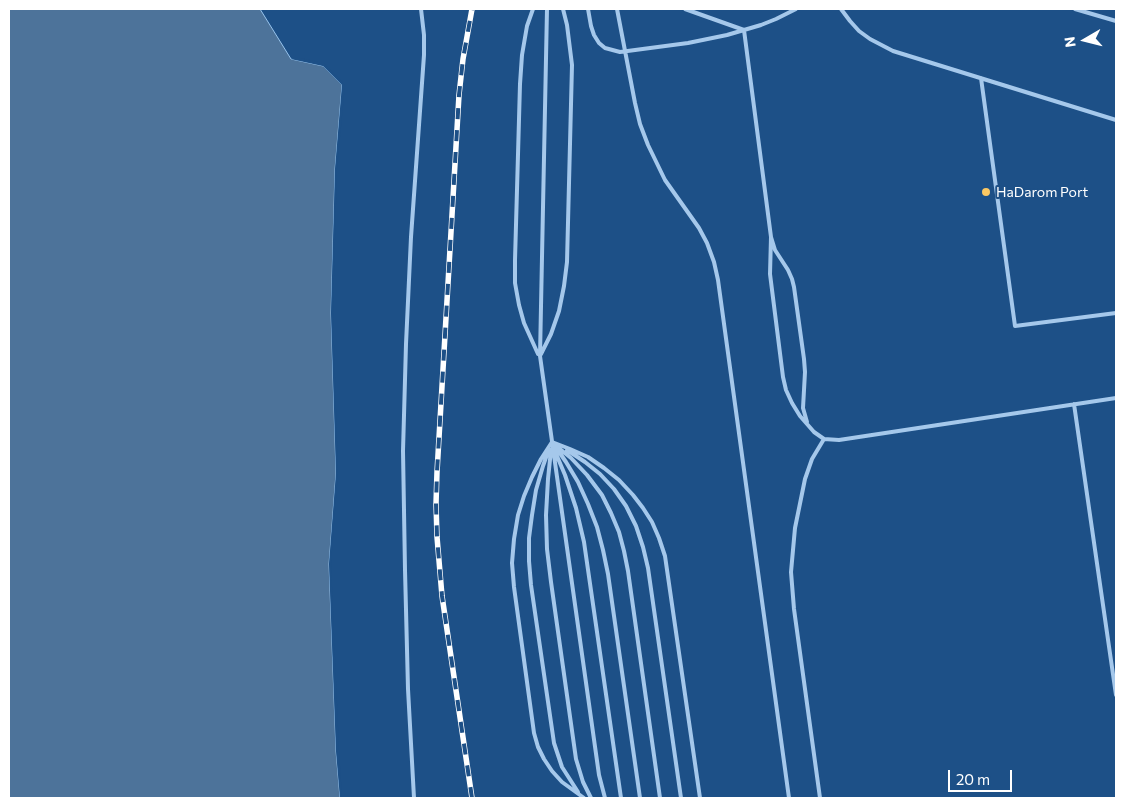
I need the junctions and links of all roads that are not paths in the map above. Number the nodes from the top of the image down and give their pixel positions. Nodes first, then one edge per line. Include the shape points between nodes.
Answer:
1 (421, 9) edge
2 (533, 9) edge
3 (548, 9) edge
4 (563, 9) edge
5 (588, 9) edge
6 (617, 9) edge
7 (685, 9) edge
8 (796, 9) edge
9 (841, 9) edge
10 (1074, 9) edge
11 (1116, 21) edge
12 (744, 30) junction
13 (626, 52) junction
14 (981, 78) junction
15 (1116, 120) edge
16 (771, 237) junction
17 (1116, 313) edge
18 (540, 356) junction
19 (1116, 398) edge
20 (1074, 404) junction
21 (810, 428) junction
22 (824, 439) junction
23 (552, 442) junction
24 (1116, 694) edge
25 (583, 797) edge
26 (414, 798) edge
27 (591, 798) edge
28 (605, 798) edge
29 (621, 798) edge
30 (640, 798) edge
31 (660, 798) edge
32 (681, 798) edge
33 (700, 798) edge
34 (789, 798) edge
35 (820, 798) edge

1 - 26 lane via 424,55 410,237 403,451 408,689
2 - 18 lane via 522,55 520,84 515,283 524,323
3 - 18 lane
4 - 18 lane via 572,65 567,262 559,311
5 - 13 lane via 599,43 612,51
6 - 13 lane
7 - 12 lane
8 - 12 lane
9 - 14 lane via 860,31 881,46
10 - 11 lane
12 - 13 lane
12 - 16 lane
13 - 34 lane via 648,145 665,180 699,228 714,262
14 - 15 lane
14 - 17 lane via 1015,326
16 - 21 lane via 794,287 805,372 803,408
16 - 21 lane via 770,274 782,377 792,403
18 - 23 lane
19 - 20 lane
20 - 22 lane via 838,440
20 - 24 lane
21 - 22 lane
22 - 35 lane via 805,479 795,528 791,572
23 - 25 lane via 536,490 532,515 531,585 554,743 570,782
23 - 25 lane via 532,477 518,515 512,563 514,587 538,747 552,771
23 - 27 lane via 546,515 547,549 576,759
23 - 28 lane via 597,765
23 - 29 lane via 584,542
23 - 30 lane via 582,490 603,550
23 - 31 lane via 571,458 602,495 619,532 628,571
23 - 32 lane via 600,474 626,506 636,526 648,568
23 - 33 lane via 588,457 619,480 643,508 659,538 665,556

